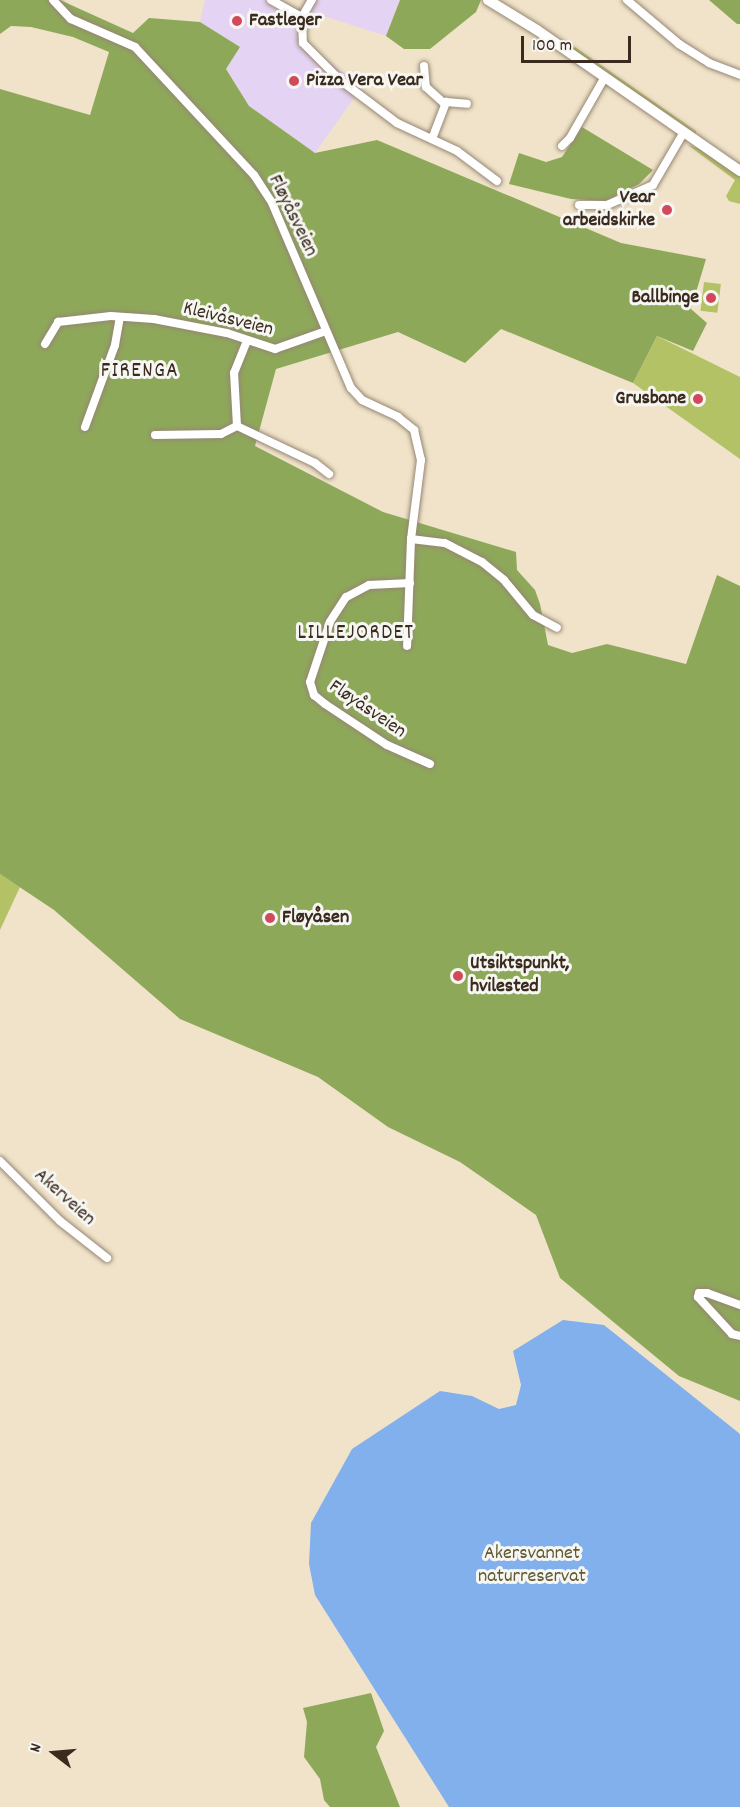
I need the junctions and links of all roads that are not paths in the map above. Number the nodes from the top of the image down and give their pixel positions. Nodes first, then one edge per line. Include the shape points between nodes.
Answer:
1 (53, 0) edge
2 (271, 0) edge
3 (312, 0) edge
4 (488, 0) edge
5 (627, 0) edge
6 (302, 17) junction
7 (424, 66) dead end
8 (740, 75) edge
9 (605, 77) junction
10 (445, 104) junction
11 (467, 104) dead end
12 (684, 132) junction
13 (432, 139) junction
14 (562, 146) dead end
15 (740, 171) edge
16 (497, 181) dead end
17 (579, 205) dead end
18 (120, 317) junction
19 (326, 331) junction
20 (247, 341) junction
21 (45, 344) dead end
22 (237, 426) junction
23 (85, 427) dead end
24 (155, 435) dead end
25 (328, 474) dead end
26 (411, 539) junction
27 (410, 583) junction
28 (557, 628) dead end
29 (407, 646) dead end
30 (430, 764) dead end
31 (0, 1161) edge
32 (107, 1258) dead end
33 (740, 1305) edge
34 (740, 1336) edge

1 - 19 street, Fløyåsveien via 71,19 135,47 254,175 272,203
2 - 6 street
3 - 6 street
4 - 9 main road
5 - 8 street via 679,44 708,63
6 - 13 street via 303,43 320,63 397,123
7 - 10 street via 426,87
9 - 12 main road
9 - 14 street
10 - 11 street via 449,100
10 - 13 street
12 - 15 main road
12 - 17 street via 653,184 608,205
13 - 16 street via 457,151
18 - 20 street, Kleivåsveien via 164,321
18 - 21 street, Kleivåsveien via 58,322
18 - 23 street via 116,345
19 - 20 street, Kleivåsveien via 283,349 268,349
19 - 26 street, Fløyåsveien via 355,394 410,427 421,452
20 - 22 street via 234,374
22 - 24 street via 221,434
22 - 25 street via 315,463
26 - 27 street
26 - 28 street via 445,543 482,562 504,580 533,615
27 - 29 street
27 - 30 street, Fløyåsveien via 369,585 346,597 330,622 310,682 314,695 325,704 387,745
31 - 32 street, Akerveien via 60,1221
33 - 34 street via 702,1292 698,1298 732,1334

